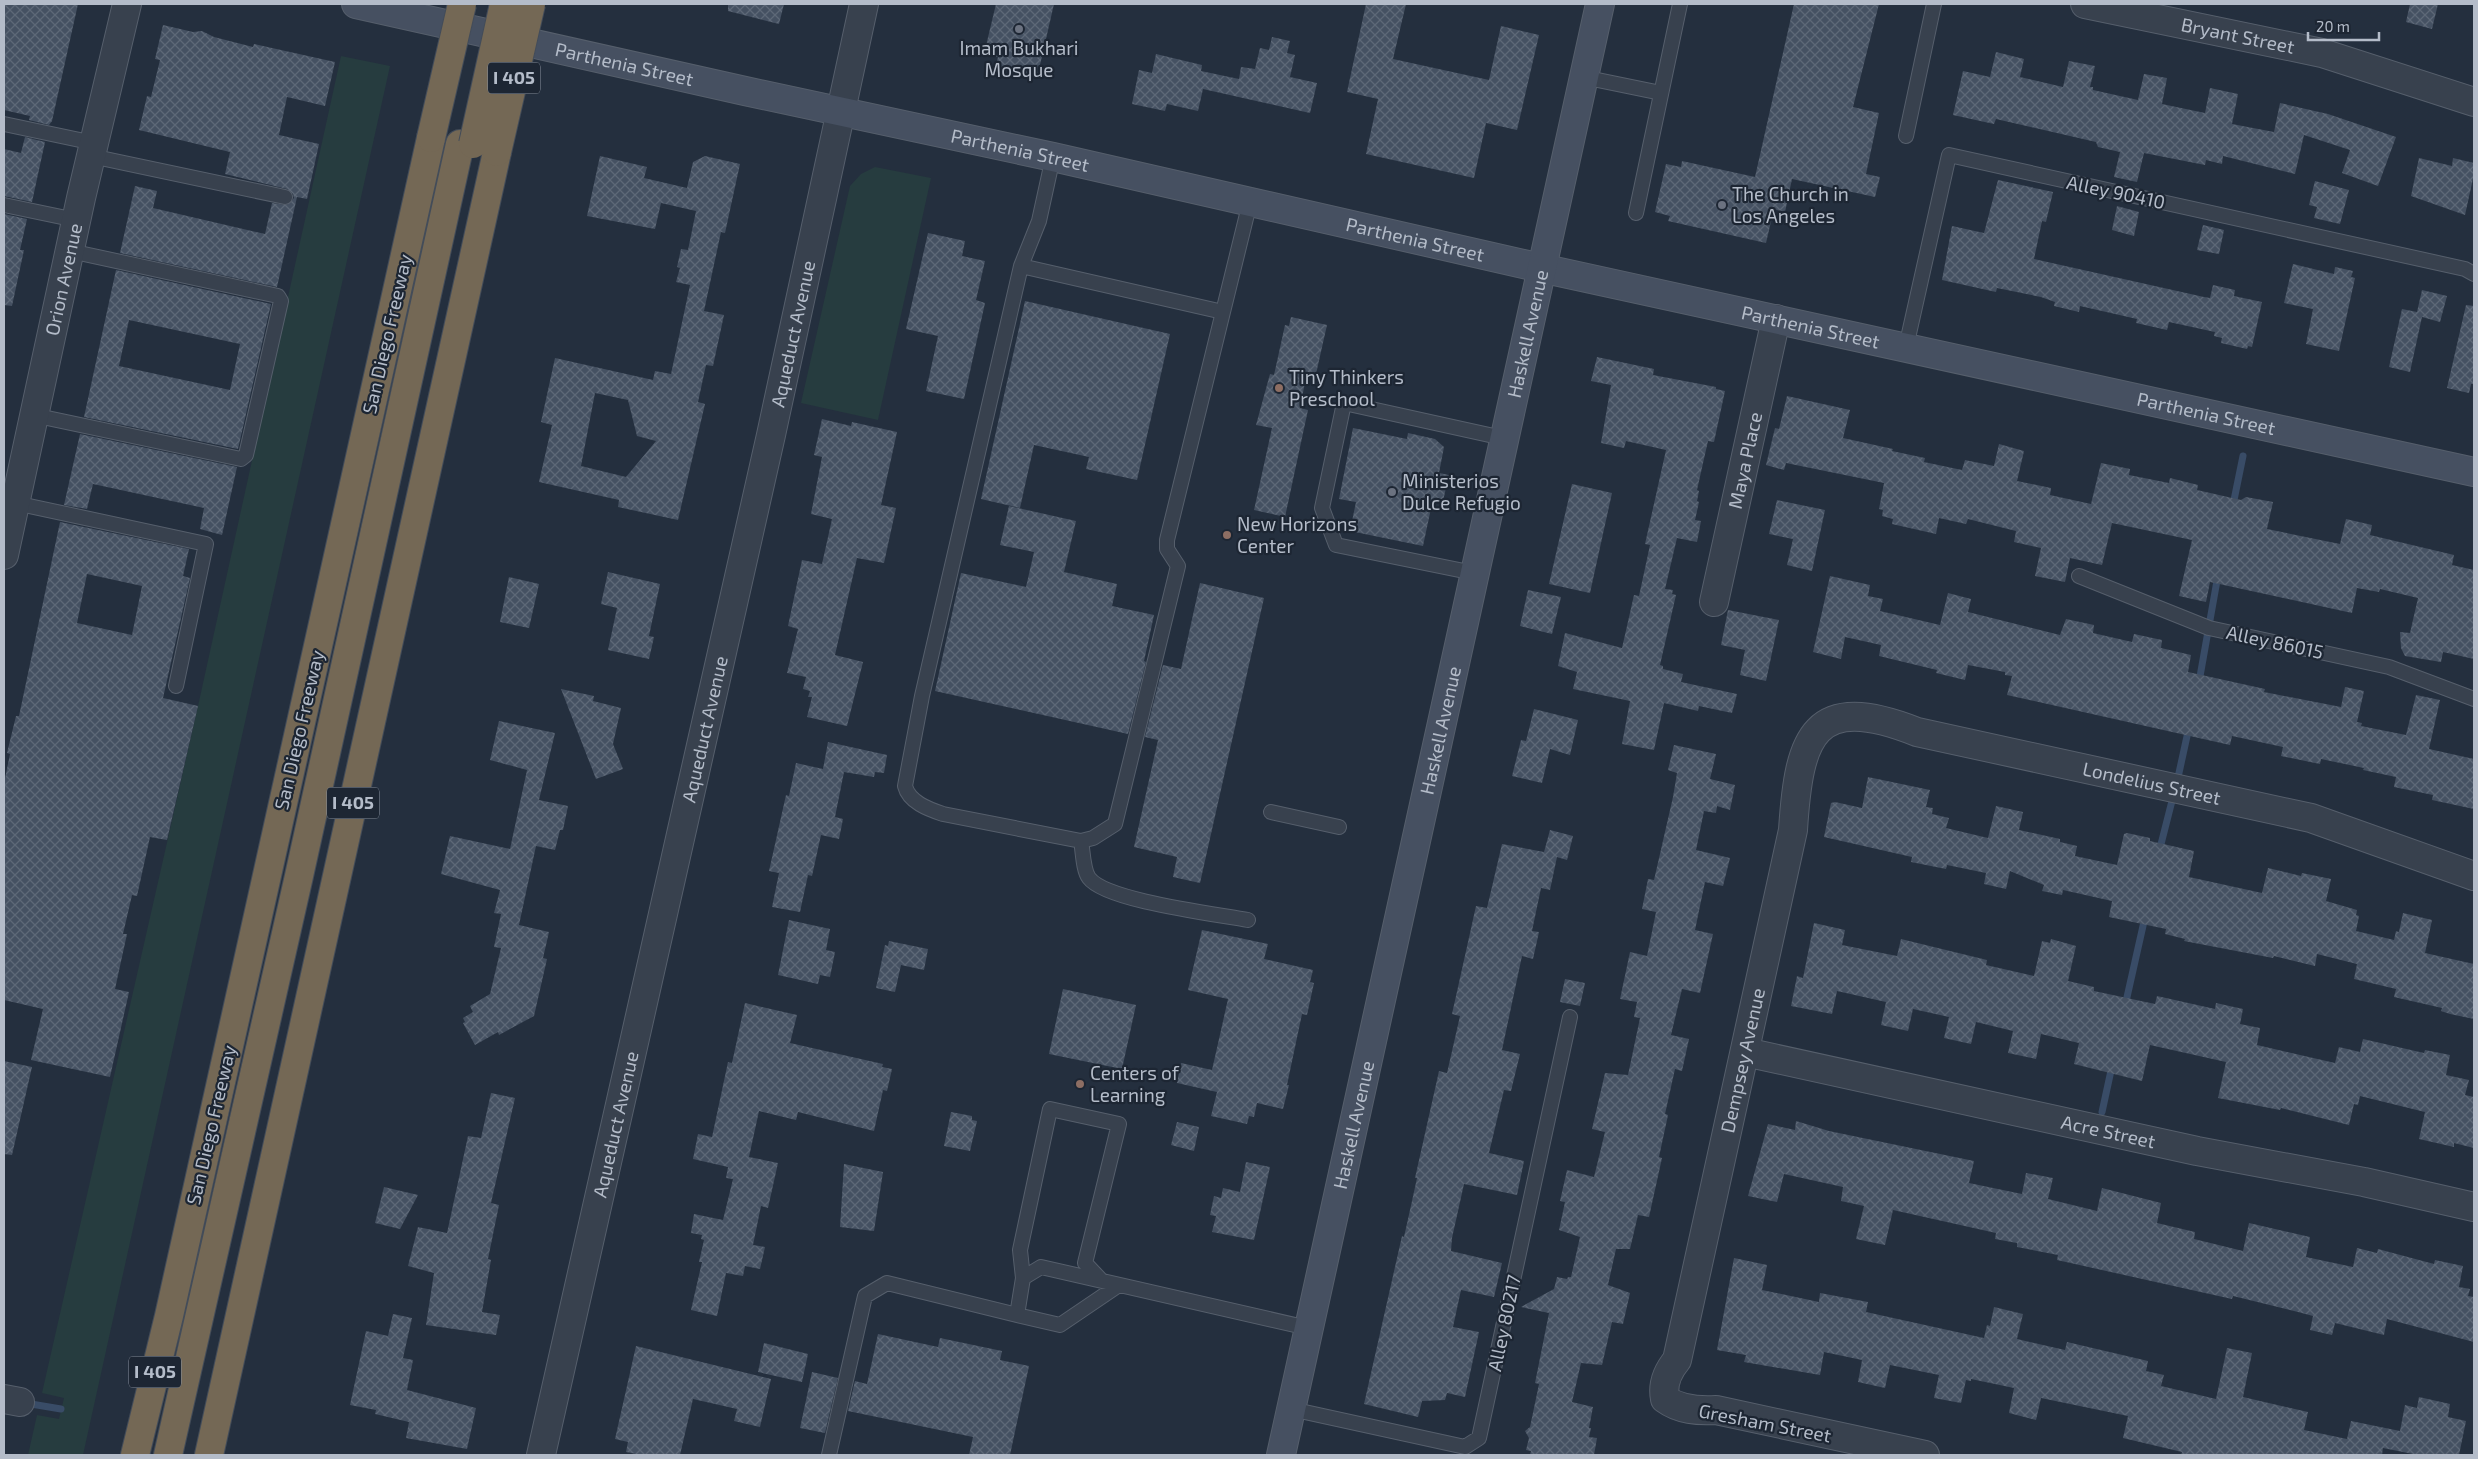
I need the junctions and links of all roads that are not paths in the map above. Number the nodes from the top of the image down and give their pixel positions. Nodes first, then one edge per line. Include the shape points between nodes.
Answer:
1 (128, 4) edge
2 (356, 4) edge
3 (462, 4) edge
4 (490, 4) edge
5 (504, 4) edge
6 (531, 4) edge
7 (864, 4) edge
8 (1600, 4) edge
9 (1680, 4) edge
10 (1934, 4) edge
11 (2084, 4) edge
12 (1583, 77) junction
13 (1661, 93) junction
14 (2474, 102) edge
15 (842, 111) junction
16 (4, 124) edge
17 (1906, 136) dead end
18 (477, 146) junction
19 (92, 150) junction
20 (1053, 157) junction
21 (285, 197) dead end
22 (1250, 202) junction
23 (4, 205) edge
24 (1636, 213) dead end
25 (76, 220) junction
26 (70, 251) junction
27 (1021, 266) junction
28 (1540, 268) junction
29 (2474, 274) edge
30 (1223, 312) junction
31 (1776, 319) junction
32 (1906, 347) junction
33 (33, 415) junction
34 (1503, 438) junction
35 (2474, 472) edge
36 (15, 503) junction
37 (4, 555) edge
38 (1474, 573) junction
39 (2079, 576) dead end
40 (1714, 602) dead end
41 (176, 686) dead end
42 (2474, 699) edge
43 (1825, 724) joint
44 (1272, 812) dead end
45 (1339, 827) dead end
46 (1081, 841) junction
47 (2474, 876) edge
48 (1248, 920) dead end
49 (1570, 1017) dead end
50 (1745, 1052) junction
51 (2474, 1207) edge
52 (1023, 1278) junction
53 (1102, 1281) junction
54 (1119, 1285) junction
55 (1017, 1315) junction
56 (1308, 1328) junction
57 (1666, 1399) joint
58 (1291, 1409) junction
59 (141, 1428) junction
60 (130, 1455) edge
61 (135, 1455) edge
62 (168, 1455) edge
63 (184, 1455) edge
64 (209, 1455) edge
65 (541, 1455) edge
66 (829, 1455) edge
67 (1281, 1455) edge
68 (1925, 1455) edge

1 - 19 street, Orion Avenue
2 - 15 main road, Parthenia Street
3 - 59 highway, San Diego Freeway / I 405, bridge
4 - 18 highway
5 - 18 highway, bridge
6 - 18 highway, I 405, bridge
7 - 15 street, Aqueduct Avenue
8 - 12 main road, Haskell Avenue
9 - 13 lane
10 - 17 lane
11 - 14 street, Bryant Street via 2322,53
12 - 13 lane
12 - 28 main road, Haskell Avenue
13 - 24 lane
15 - 20 main road, Parthenia Street
15 - 65 street, Aqueduct Avenue
16 - 19 lane
18 - 62 highway via 297,886
18 - 63 highway
18 - 64 highway, I 405
19 - 21 lane
19 - 25 street, Orion Avenue
20 - 22 main road, Parthenia Street
20 - 27 lane via 1039,221
22 - 28 main road, Parthenia Street
22 - 30 lane
23 - 25 lane
25 - 26 street, Orion Avenue
26 - 33 street, Orion Avenue
26 - 33 lane via 278,296 281,300 246,455 241,459
27 - 30 lane
27 - 46 lane via 922,696 905,786 907,793 928,809 943,814
28 - 31 main road, Parthenia Street
28 - 34 main road, Haskell Avenue
29 - 32 lane, Alley 90410 via 2465,269 1949,155
30 - 46 lane via 1167,540 1167,548 1178,566 1120,811 1116,824 1106,832
31 - 32 main road, Parthenia Street
31 - 40 street, Maya Place
32 - 35 main road, Parthenia Street
33 - 36 street, Orion Avenue
34 - 38 main road, Haskell Avenue
34 - 38 lane via 1344,403 1322,508 1336,545
36 - 37 street, Orion Avenue
36 - 41 lane via 206,544
38 - 56 main road, Haskell Avenue
39 - 42 lane, Alley 86015 via 2209,628 2389,668
43 - 47 street, Londelius Street via 1845,717 1868,716 1917,732 2311,818
43 - 50 street, Dempsey Avenue via 1810,738 1799,769 1793,830
44 - 45 lane
46 - 48 lane via 1087,876 1097,887 1119,895
49 - 58 lane, Alley 80217 via 1480,1438 1465,1447
50 - 51 street, Acre Street via 2197,1151 2364,1182
50 - 57 street, Dempsey Avenue via 1677,1360 1665,1381
52 - 53 lane via 1041,1267
52 - 53 lane via 1020,1250 1050,1109 1119,1124 1086,1264
52 - 55 lane
53 - 54 lane
54 - 55 lane via 1060,1325
54 - 56 lane
55 - 66 lane via 887,1283 865,1296
56 - 58 main road, Haskell Avenue
57 - 68 street, Gresham Street via 1674,1406 1716,1410
58 - 67 main road, Haskell Avenue
59 - 60 highway
59 - 61 highway, San Diego Freeway / I 405

